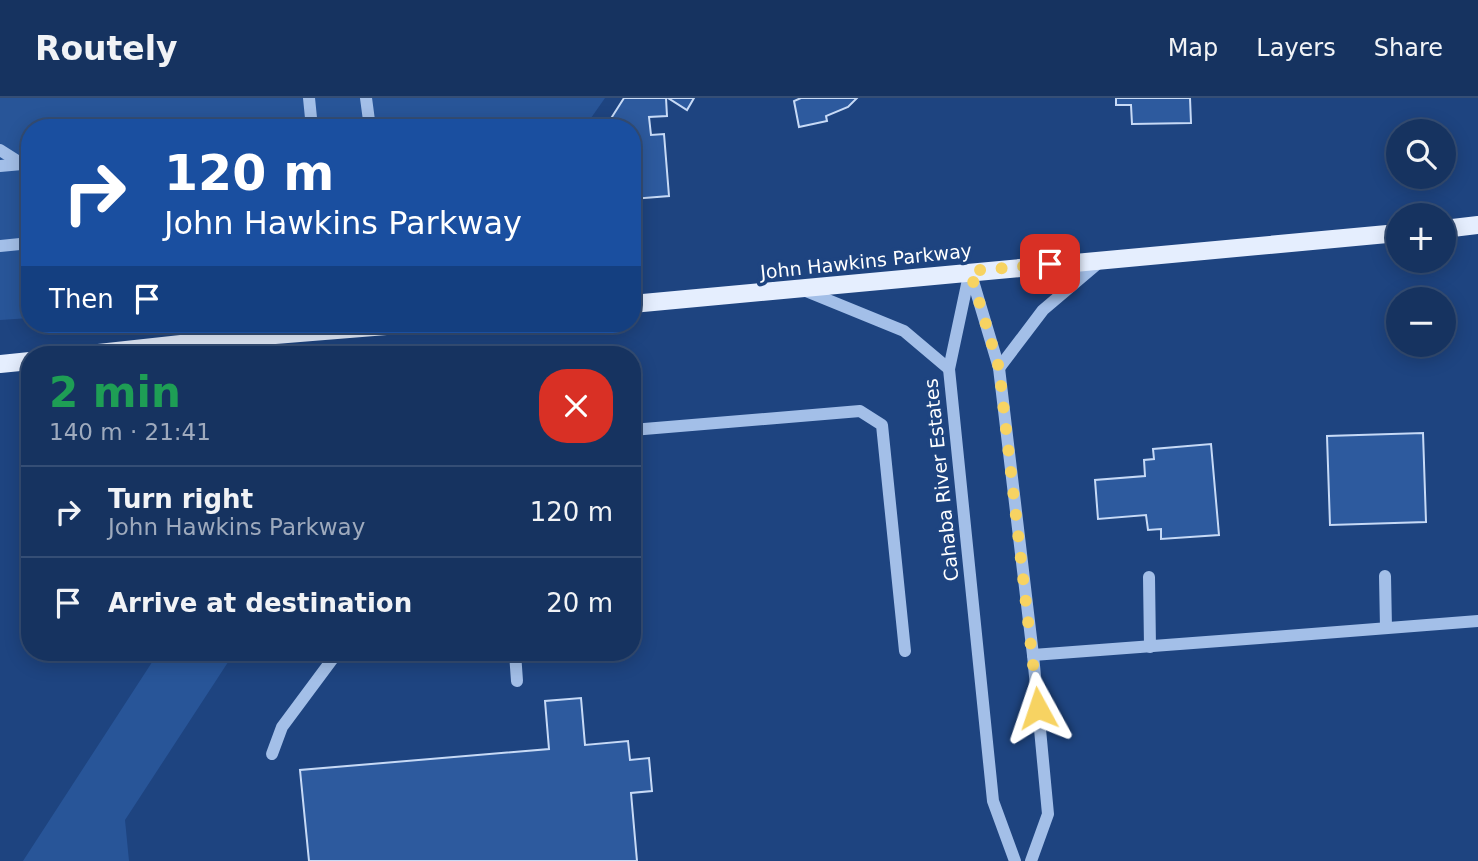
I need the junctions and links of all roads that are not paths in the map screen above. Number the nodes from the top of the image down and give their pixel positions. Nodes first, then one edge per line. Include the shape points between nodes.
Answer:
1 (309, 98) edge
2 (366, 98) edge
3 (311, 119) edge
4 (369, 119) edge
5 (0, 150) edge
6 (21, 163) edge
7 (0, 166) edge
8 (21, 166) edge
9 (1478, 225) edge
10 (1456, 228) edge
11 (1386, 234) edge
12 (21, 244) edge
13 (0, 246) edge
14 (1103, 260) junction
15 (970, 271) junction
16 (800, 289) junction
17 (641, 303) edge
18 (218, 333) edge
19 (136, 346) edge
20 (21, 362) edge
21 (0, 364) edge
22 (999, 368) junction
23 (949, 369) junction
24 (641, 429) edge
25 (1385, 576) dead end
26 (1149, 577) dead end
27 (1478, 621) edge
28 (1386, 628) junction
29 (1150, 647) junction
30 (905, 651) dead end
31 (1033, 655) junction
32 (331, 661) edge
33 (516, 661) edge
34 (517, 681) dead end
35 (272, 754) dead end
36 (1015, 861) edge
37 (1031, 861) edge

1 - 3 street
2 - 4 street
5 - 6 street
7 - 8 street
9 - 10 main road
11 - 14 main road, John Hawkins Parkway
12 - 13 street
14 - 15 main road, John Hawkins Parkway
14 - 22 street via 1043,310
15 - 16 main road, John Hawkins Parkway
15 - 22 street
15 - 23 street, Cahaba River Estates
16 - 17 main road, John Hawkins Parkway
16 - 23 street via 904,331
18 - 19 main road
20 - 21 main road
22 - 31 street
23 - 36 street, Cahaba River Estates via 993,801
24 - 30 street via 860,411 882,425
25 - 28 street
26 - 29 street
27 - 28 street
28 - 29 street
29 - 31 street
31 - 37 street via 1048,814
32 - 35 street via 282,727
33 - 34 street

